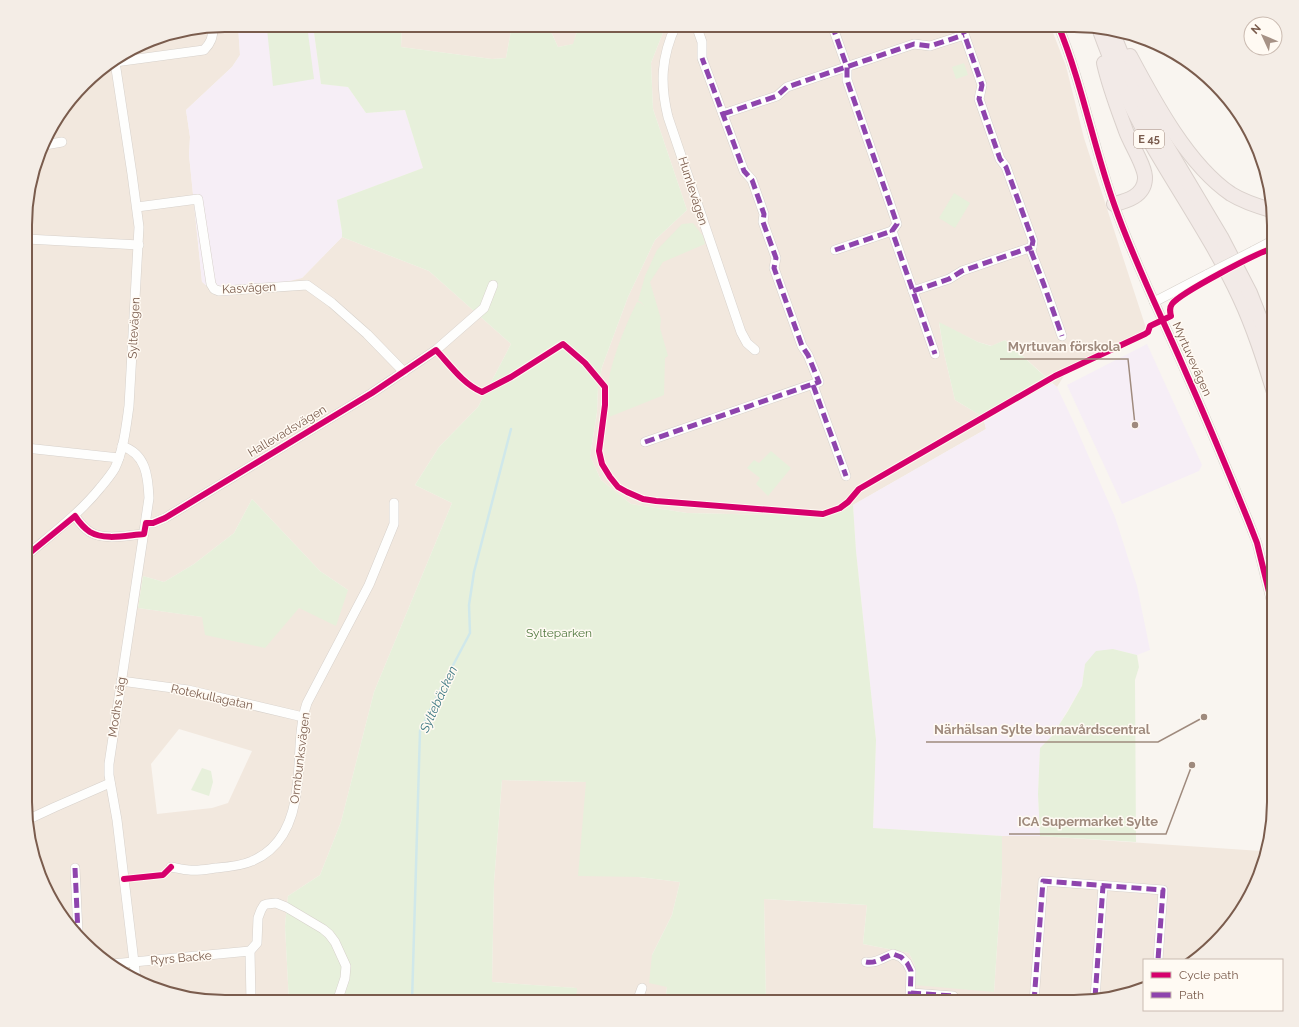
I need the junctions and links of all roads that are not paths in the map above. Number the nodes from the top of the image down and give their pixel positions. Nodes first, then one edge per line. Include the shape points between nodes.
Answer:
1 (213, 32) edge
2 (672, 32) edge
3 (698, 32) edge
4 (834, 32) edge
5 (963, 32) edge
6 (1061, 32) edge
7 (1098, 34) edge
8 (1101, 34) edge
9 (964, 35) junction
10 (1114, 37) edge
11 (1122, 38) edge
12 (123, 61) edge
13 (116, 66) edge
14 (847, 67) junction
15 (723, 114) junction
16 (62, 142) dead end
17 (50, 144) edge
18 (1114, 204) junction
19 (136, 207) junction
20 (1266, 209) edge
21 (892, 231) junction
22 (32, 239) edge
23 (1267, 244) edge
24 (139, 245) junction
25 (1032, 247) junction
26 (835, 250) dead end
27 (493, 285) dead end
28 (913, 291) junction
29 (1154, 302) junction
30 (1062, 336) dead end
31 (1267, 336) edge
32 (755, 350) dead end
33 (936, 354) dead end
34 (1267, 370) edge
35 (404, 372) junction
36 (813, 384) junction
37 (645, 442) dead end
38 (122, 446) junction
39 (32, 449) edge
40 (119, 458) junction
41 (846, 476) dead end
42 (394, 503) dead end
43 (74, 516) junction
44 (146, 524) junction
45 (144, 534) junction
46 (32, 551) edge
47 (1267, 584) edge
48 (121, 681) junction
49 (303, 717) junction
50 (110, 783) junction
51 (32, 817) edge
52 (171, 867) dead end
53 (75, 868) dead end
54 (1103, 886) junction
55 (78, 926) edge
56 (250, 951) junction
57 (1158, 959) edge
58 (135, 962) junction
59 (866, 962) dead end
60 (119, 963) edge
61 (136, 973) edge
62 (642, 988) dead end
63 (1095, 994) edge
64 (251, 995) edge
65 (338, 995) edge
66 (639, 995) edge
67 (911, 995) edge
68 (1035, 995) edge

1 - 12 street via 209,45 204,50
2 - 32 street, Humlevägen via 664,57 662,79 668,117 740,332
3 - 15 street via 702,42 702,58
4 - 14 street
5 - 9 street
6 - 18 street, Myrtuvevägen via 1084,100
7 - 18 highway via 1106,71 1145,179 1136,196
8 - 34 highway, E 45 via 1146,134 1212,243 1240,297
9 - 14 street via 930,46 914,44
9 - 25 street via 982,86 979,99 1033,241
10 - 31 highway, E 45 via 1146,110 1221,237 1250,292
11 - 20 highway via 1163,113 1205,171 1231,193
13 - 19 street, Syltevägen
14 - 15 street via 788,87 777,96
14 - 21 street via 847,80 897,224
15 - 36 street via 744,171 752,180 764,214 763,222 776,258 774,268 818,382
16 - 17 street
18 - 29 street, Myrtuvevägen
19 - 24 street, Syltevägen
19 - 35 street, Kasvägen via 198,199 211,284 214,289 220,291 307,285 367,334
21 - 26 street
21 - 28 street
22 - 24 street
23 - 29 street, bridge
24 - 38 street, Syltevägen via 129,406
25 - 28 street via 962,271 949,280
25 - 30 street via 1031,251
27 - 35 street, Hallevadsvägen via 484,308 441,346
28 - 33 street
29 - 47 street, Myrtuvevägen via 1248,520 1257,543
35 - 44 street, Hallevadsvägen via 165,518
36 - 37 street
36 - 41 street
38 - 40 street, Syltevägen
38 - 44 street, Modhs väg via 130,448 146,469 149,498
39 - 40 street
40 - 43 street, Syltevägen via 109,478
42 - 49 street, Ormbunksvägen via 394,524 370,585 312,691
43 - 45 street via 91,533 114,537
43 - 46 street, Syltevägen
44 - 45 street, Modhs väg
45 - 48 street, Modhs väg
48 - 49 street, Rotekullagatan via 188,690
48 - 50 street, Modhs väg via 109,764
49 - 52 street, Ormbunksvägen via 294,810 283,836 276,844 260,857 245,864 190,870
50 - 51 street
50 - 58 street, Modhs väg
53 - 55 street
54 - 57 street via 1163,890
54 - 63 street
54 - 68 street via 1043,881
56 - 58 street, Ryrs Backe
56 - 64 street
56 - 65 street via 257,943 258,918 261,910 264,905 276,903 329,934 345,962 346,972
58 - 60 street, Ryrs Backe
58 - 61 street, Modhs väg
59 - 67 street via 879,961 893,954 901,957 911,971
62 - 66 street

